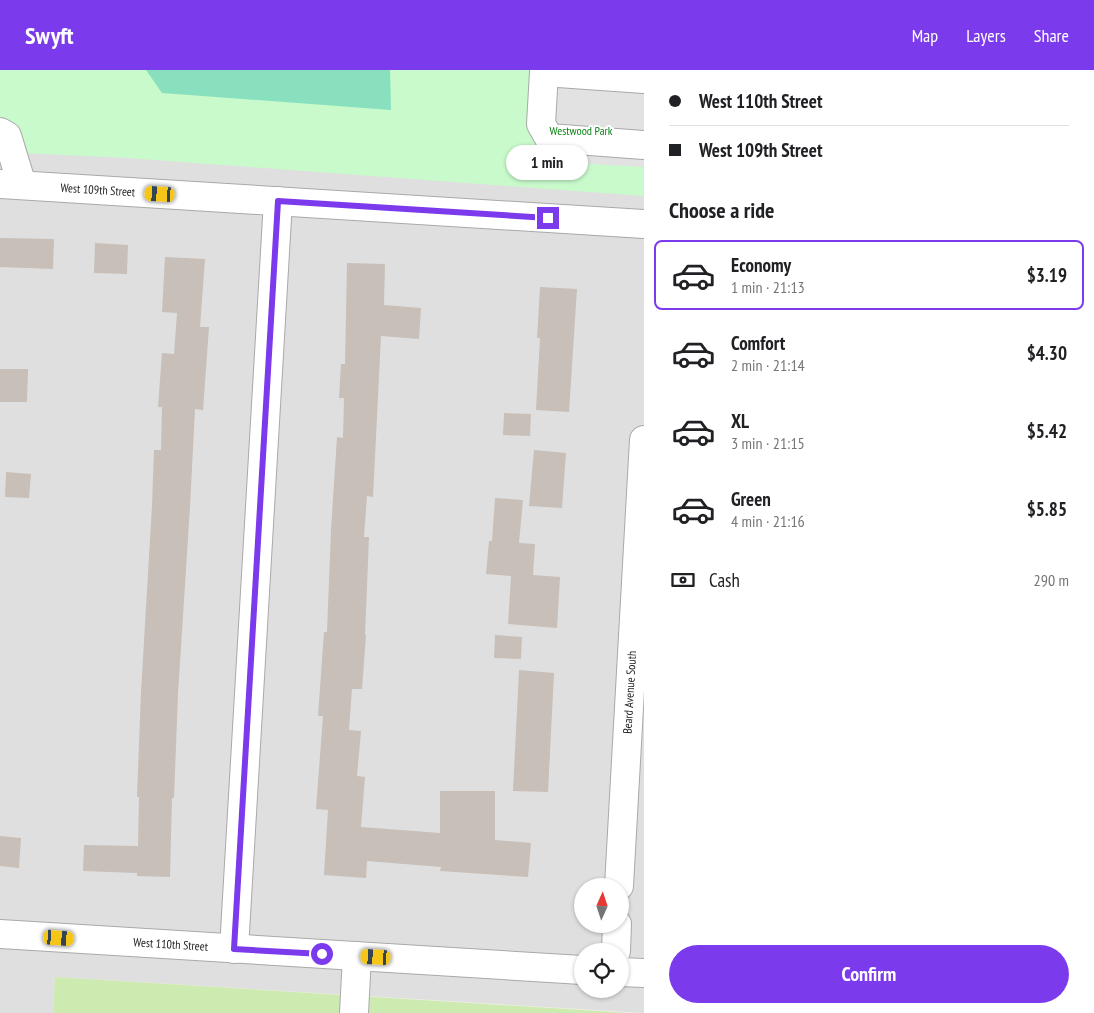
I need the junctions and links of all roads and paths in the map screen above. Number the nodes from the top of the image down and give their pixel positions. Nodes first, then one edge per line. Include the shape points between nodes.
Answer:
1 (644, 79) edge
2 (0, 132) edge
3 (644, 144) edge
4 (11, 185) edge
5 (278, 201) junction
6 (644, 224) edge
7 (644, 440) edge
8 (619, 878) edge
9 (0, 934) edge
10 (234, 949) junction
11 (357, 956) junction
12 (574, 970) edge
13 (629, 972) edge
14 (644, 973) edge
15 (354, 1013) edge

1 - 3 street via 544,72 541,124 549,138
2 - 4 street via 7,136
4 - 5 street, West 109th Street
5 - 6 street, West 109th Street
5 - 10 street
7 - 8 street, Beard Avenue South
9 - 10 street, West 110th Street
10 - 11 street, West 110th Street
11 - 12 street, West 110th Street
11 - 15 street
13 - 14 street

